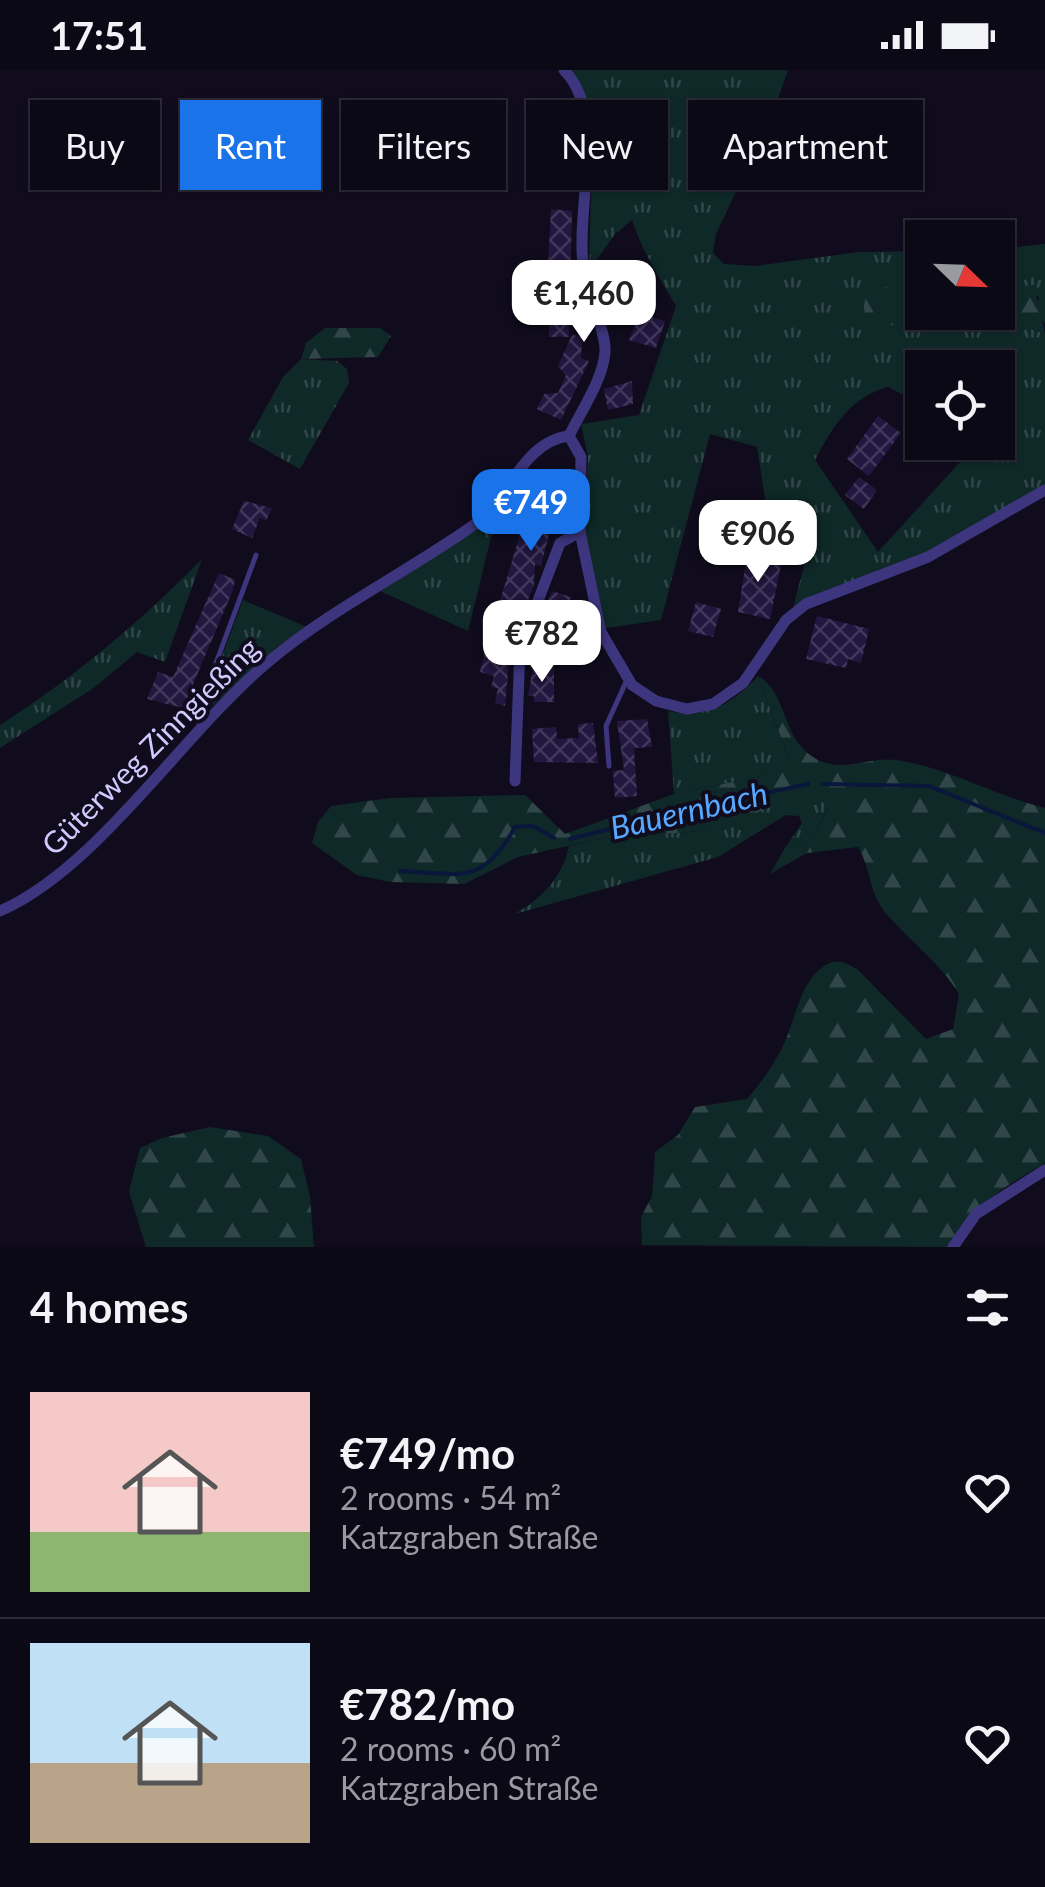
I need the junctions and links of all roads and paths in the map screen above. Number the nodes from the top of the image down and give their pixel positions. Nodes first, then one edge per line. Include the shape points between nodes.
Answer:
1 (564, 70) edge
2 (569, 436) junction
3 (1045, 490) edge
4 (580, 532) junction
5 (256, 555) dead end
6 (598, 619) junction
7 (487, 637) dead end
8 (523, 639) junction
9 (628, 679) junction
10 (199, 728) junction
11 (610, 766) dead end
12 (515, 781) dead end
13 (0, 912) edge
14 (1045, 1170) edge
15 (953, 1247) edge

1 - 2 street via 585,112 582,256 606,343
2 - 4 street via 581,457
2 - 10 street, Güterweg Zinngießing via 543,443 478,522 299,638
3 - 9 street via 928,557 806,604 786,620 743,683 714,704 671,706
4 - 6 street
4 - 8 street via 560,543
5 - 10 lane
6 - 8 lane via 581,636
6 - 9 street
7 - 8 lane
8 - 12 street
9 - 11 lane via 606,726
10 - 13 street, Güterweg Zinngießing via 70,866
14 - 15 street via 976,1214

